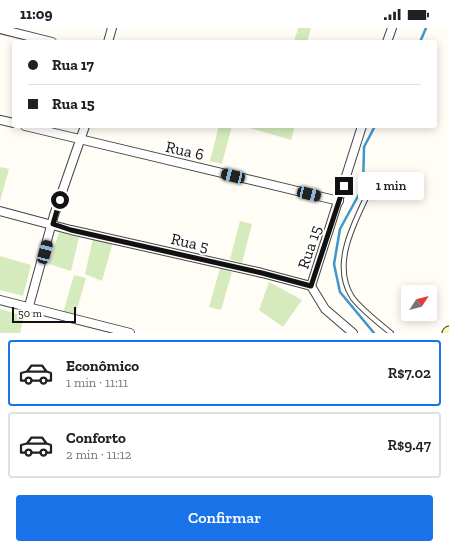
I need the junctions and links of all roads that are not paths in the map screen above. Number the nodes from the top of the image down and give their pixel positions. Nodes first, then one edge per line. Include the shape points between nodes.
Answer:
1 (112, 28) edge
2 (392, 28) edge
3 (0, 29) edge
4 (44, 40) edge
5 (109, 40) edge
6 (388, 40) edge
7 (0, 120) edge
8 (12, 123) edge
9 (33, 128) edge
10 (84, 128) edge
11 (361, 128) edge
12 (81, 140) junction
13 (374, 181) dead end
14 (339, 201) junction
15 (0, 211) edge
16 (53, 224) junction
17 (311, 286) junction
18 (0, 300) edge
19 (29, 306) junction
20 (130, 333) edge
21 (354, 333) edge
22 (390, 333) edge

1 - 5 street
2 - 6 street
3 - 4 street
7 - 8 street
9 - 12 street, Rua 6
10 - 12 street
11 - 14 street, Rua 15
12 - 14 street, Rua 6
12 - 16 street
13 - 22 lane via 348,239 342,269 352,297
14 - 17 street, Rua 15
15 - 16 street, Rua 5
16 - 17 street, Rua 5
16 - 19 street
17 - 21 street via 325,309
18 - 19 street
19 - 20 street

